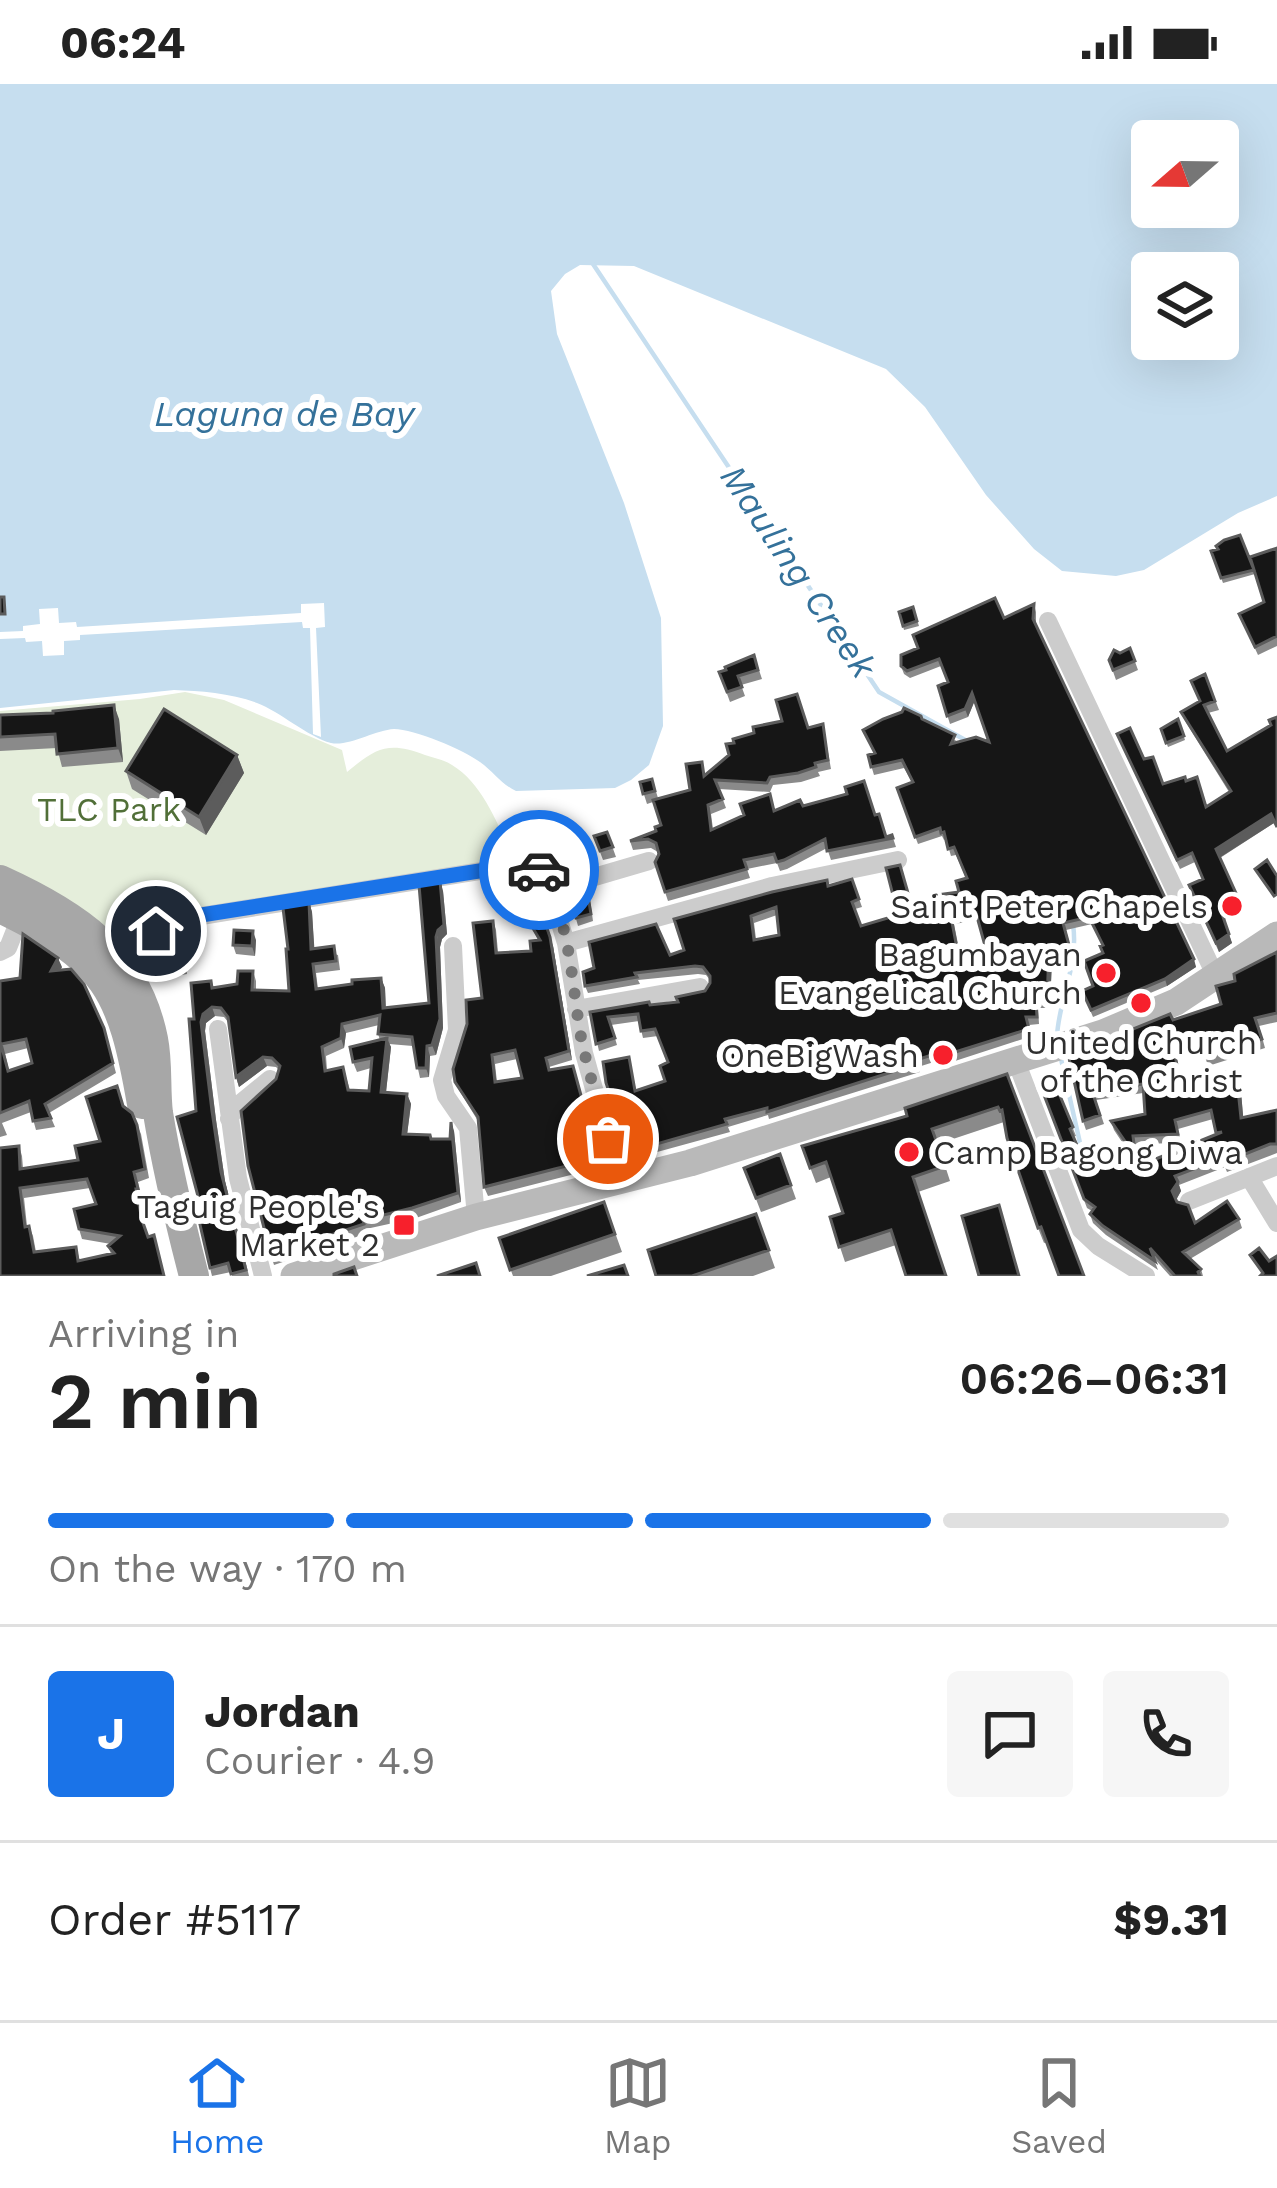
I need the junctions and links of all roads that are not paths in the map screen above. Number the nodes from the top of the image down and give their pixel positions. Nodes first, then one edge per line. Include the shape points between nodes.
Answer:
1 (1048, 621) dead end
2 (898, 860) edge
3 (649, 861) dead end
4 (0, 880) edge
5 (550, 890) junction
6 (17, 906) edge
7 (1277, 935) edge
8 (566, 943) junction
9 (453, 946) dead end
10 (0, 952) edge
11 (113, 952) junction
12 (1216, 977) junction
13 (700, 987) edge
14 (576, 1009) junction
15 (218, 1029) dead end
16 (1020, 1060) junction
17 (270, 1078) edge
18 (230, 1119) junction
19 (1277, 1166) edge
20 (1249, 1177) junction
21 (620, 1182) junction
22 (1190, 1201) edge
23 (476, 1217) junction
24 (1277, 1223) edge
25 (178, 1276) edge
26 (194, 1276) edge
27 (263, 1276) edge
28 (294, 1276) edge
29 (1146, 1276) edge

1 - 12 street
2 - 8 street
3 - 5 street
4 - 6 main road
5 - 8 street
5 - 11 street via 539,870 524,864 452,874 195,916
6 - 10 street via 8,948
6 - 11 main road via 69,916
6 - 25 main road via 91,965 117,1003
7 - 12 main road
8 - 14 street
9 - 23 street via 458,1030 442,1080 470,1136
11 - 26 main road via 151,1030 161,1129
12 - 16 main road via 1176,1002
13 - 14 street
14 - 21 street
15 - 18 street
16 - 21 main road
16 - 29 street via 1074,1217 1098,1246
17 - 18 street
18 - 27 street
19 - 20 street
20 - 22 street
20 - 24 street
21 - 23 main road
23 - 28 main road

